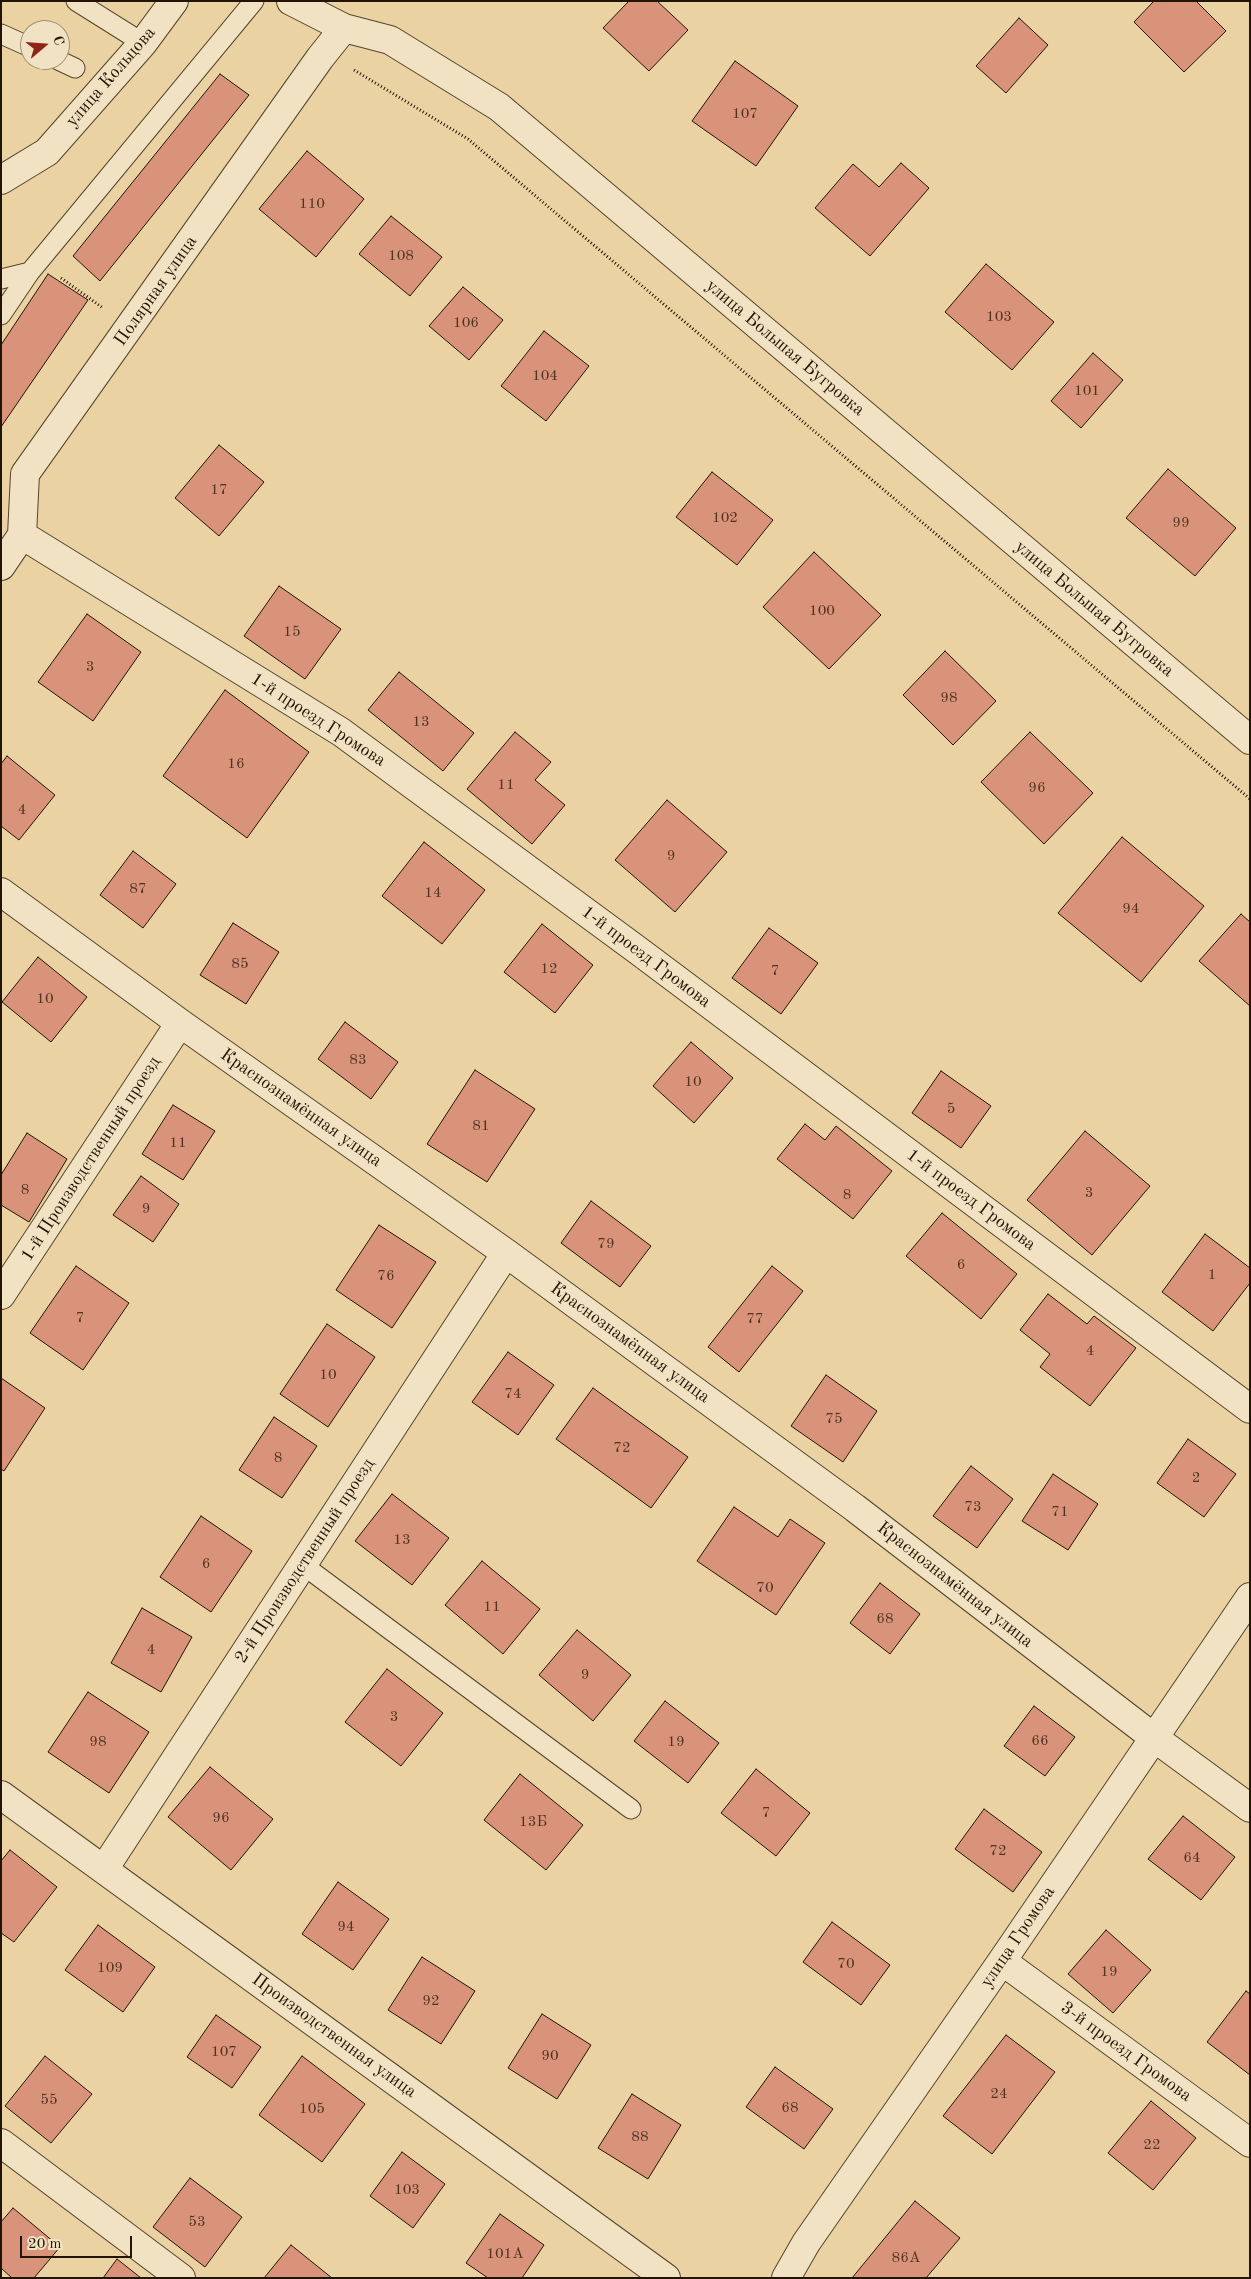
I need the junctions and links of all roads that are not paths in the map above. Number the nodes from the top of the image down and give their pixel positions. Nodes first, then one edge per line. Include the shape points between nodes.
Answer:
1 (76, 1) edge
2 (174, 1) edge
3 (254, 1) edge
4 (291, 1) edge
5 (344, 28) junction
6 (1, 34) edge
7 (20, 43) edge
8 (143, 43) junction
9 (70, 66) edge
10 (75, 68) dead end
11 (1, 180) edge
12 (34, 267) junction
13 (1, 279) edge
14 (1, 315) edge
15 (22, 535) junction
16 (1, 566) edge
17 (1250, 740) edge
18 (1, 892) edge
19 (180, 1023) junction
20 (506, 1253) junction
21 (1, 1295) edge
22 (1250, 1409) edge
23 (303, 1565) junction
24 (1250, 1597) edge
25 (1153, 1737) junction
26 (1, 1796) edge
27 (1250, 1808) edge
28 (630, 1809) dead end
29 (104, 1869) junction
30 (1002, 1961) junction
31 (1, 2143) edge
32 (1250, 2143) edge
33 (181, 2278) edge
34 (666, 2278) edge
35 (786, 2278) edge

1 - 8 lane
2 - 8 street, улица Кольцова
3 - 12 lane
4 - 5 street, улица Большая Бугровка
5 - 15 street, Полярная улица via 25,474
5 - 17 street, улица Большая Бугровка via 390,40 499,107
6 - 7 lane
8 - 11 street, улица Кольцова via 47,152
9 - 10 lane
12 - 13 lane
12 - 14 lane
15 - 16 street
15 - 22 street, 1-й проезд Громова via 341,732
18 - 19 street, Краснознамённая улица
19 - 20 street, Краснознамённая улица
19 - 21 street, 1-й Производственный проезд
20 - 23 street, 2-й Производственный проезд
20 - 25 street, Краснознамённая улица via 856,1508
23 - 28 lane
23 - 29 street, 2-й Производственный проезд
24 - 25 street, улица Громова
25 - 27 street, Краснознамённая улица
25 - 30 street, улица Громова
26 - 29 street, Производственная улица
29 - 34 street, Производственная улица
30 - 32 street, 3-й проезд Громова
30 - 35 street, улица Громова via 806,2243
31 - 33 street

